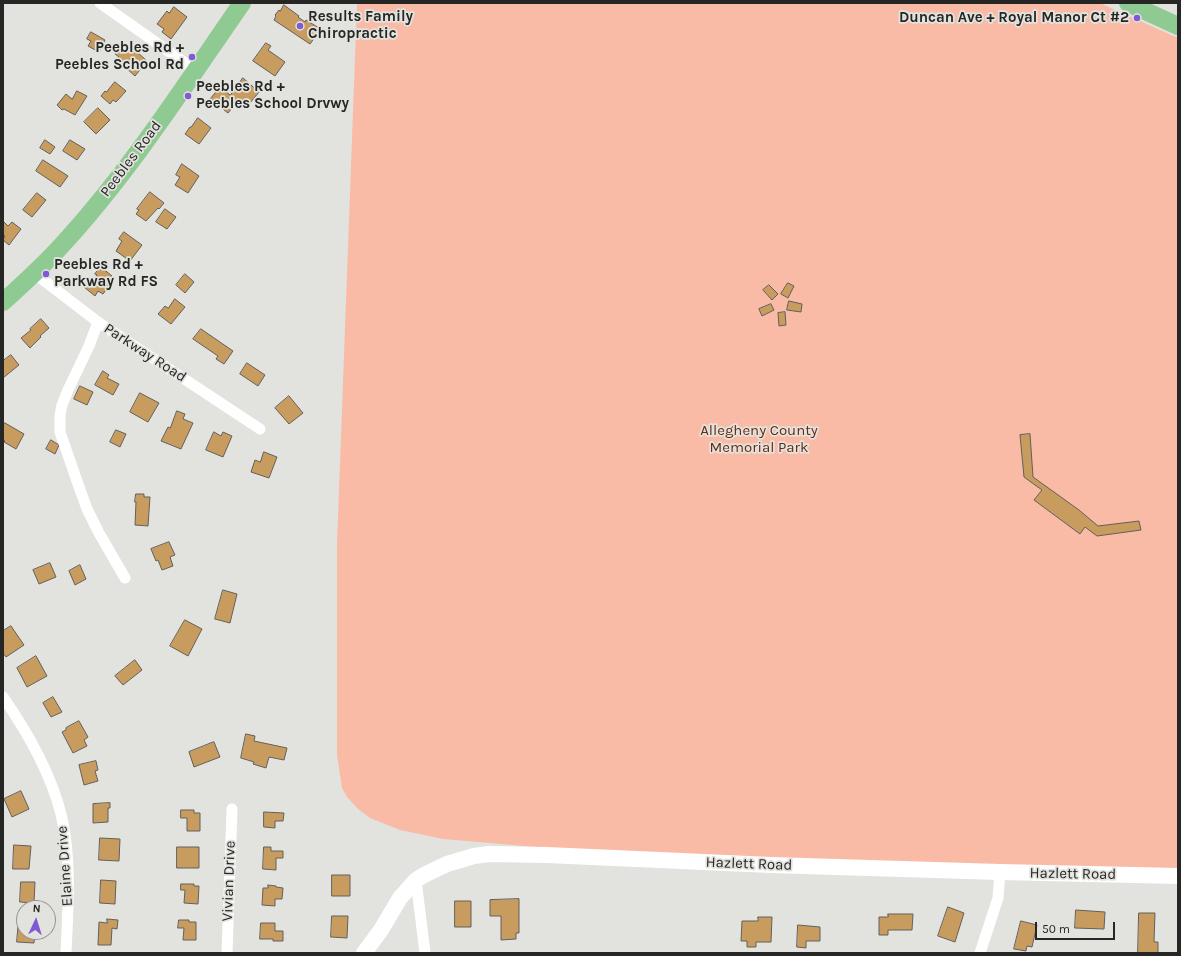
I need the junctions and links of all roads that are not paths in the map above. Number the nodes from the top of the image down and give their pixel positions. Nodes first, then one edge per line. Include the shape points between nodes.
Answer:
1 (100, 3) edge
2 (242, 3) edge
3 (1128, 3) edge
4 (1178, 26) edge
5 (196, 70) junction
6 (34, 273) junction
7 (3, 302) edge
8 (98, 322) junction
9 (260, 429) dead end
10 (125, 578) dead end
11 (3, 697) edge
12 (232, 809) dead end
13 (1000, 872) junction
14 (1178, 876) edge
15 (416, 880) junction
16 (66, 953) edge
17 (227, 953) edge
18 (364, 953) edge
19 (425, 953) edge
20 (980, 953) edge

1 - 5 street
2 - 5 main road, Peebles Road
3 - 4 main road
5 - 6 main road, Peebles Road via 112,186 62,245
6 - 7 main road, Peebles Road
6 - 8 street, Parkway Road
8 - 9 street, Parkway Road
8 - 10 street via 62,405 60,432 87,509
11 - 16 street, Elaine Drive via 39,755 61,814 68,875
12 - 17 street, Vivian Drive
13 - 14 street, Hazlett Road
13 - 15 street, Hazlett Road via 489,854 461,859 436,868
13 - 20 street via 998,898
15 - 18 street, Hazlett Road via 400,898
15 - 19 street

